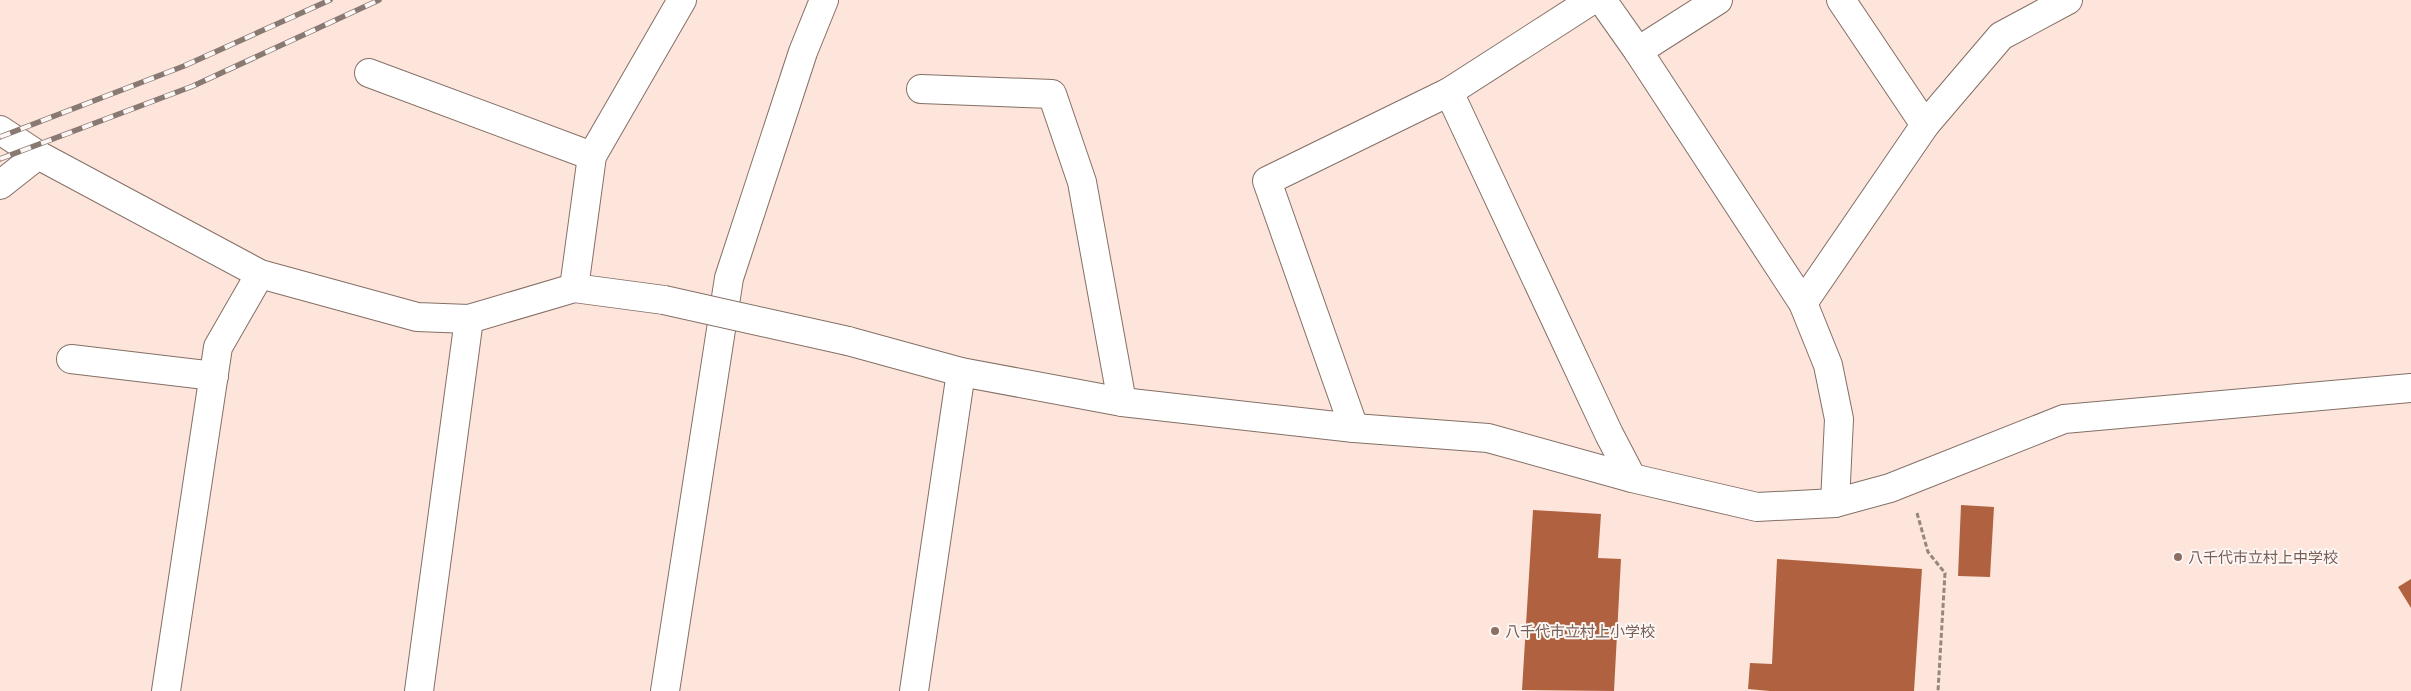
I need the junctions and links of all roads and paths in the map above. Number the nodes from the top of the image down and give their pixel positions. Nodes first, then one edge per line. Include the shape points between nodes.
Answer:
1 (682, 0) edge
2 (824, 0) edge
3 (1592, 0) edge
4 (1602, 0) edge
5 (1718, 0) edge
6 (1841, 0) edge
7 (2068, 0) edge
8 (1638, 51) junction
9 (368, 73) dead end
10 (921, 89) dead end
11 (1449, 92) junction
12 (1925, 125) junction
13 (0, 130) edge
14 (38, 155) junction
15 (592, 156) junction
16 (0, 185) edge
17 (260, 274) junction
18 (574, 288) junction
19 (1803, 303) junction
20 (469, 319) junction
21 (71, 359) dead end
22 (960, 372) junction
23 (214, 376) junction
24 (2411, 388) edge
25 (1122, 402) junction
26 (1354, 428) junction
27 (1632, 478) junction
28 (1908, 481) junction
29 (1835, 503) junction
30 (166, 691) edge
31 (419, 691) edge
32 (666, 691) edge
33 (914, 691) edge
34 (1938, 691) edge

1 - 15 street
2 - 32 street via 803,52 729,278
3 - 11 street
4 - 8 street
5 - 8 street
6 - 12 street
7 - 12 street via 2001,36
8 - 19 street
9 - 15 street
10 - 25 street via 1052,94 1082,182
11 - 26 street via 1267,181
11 - 27 street
12 - 19 street
13 - 14 street
14 - 16 street
14 - 17 street
15 - 18 street
17 - 20 street via 418,317
17 - 23 street via 218,347
18 - 20 street
18 - 22 street, bridge via 664,300 848,341
19 - 29 street via 1828,365 1839,419
20 - 31 street
21 - 23 street
22 - 25 street
22 - 33 street
23 - 30 street
24 - 28 street via 2064,419
25 - 26 street
26 - 27 street via 1488,438
27 - 29 street via 1757,507
28 - 29 street
28 - 34 path via 1928,552 1946,573

